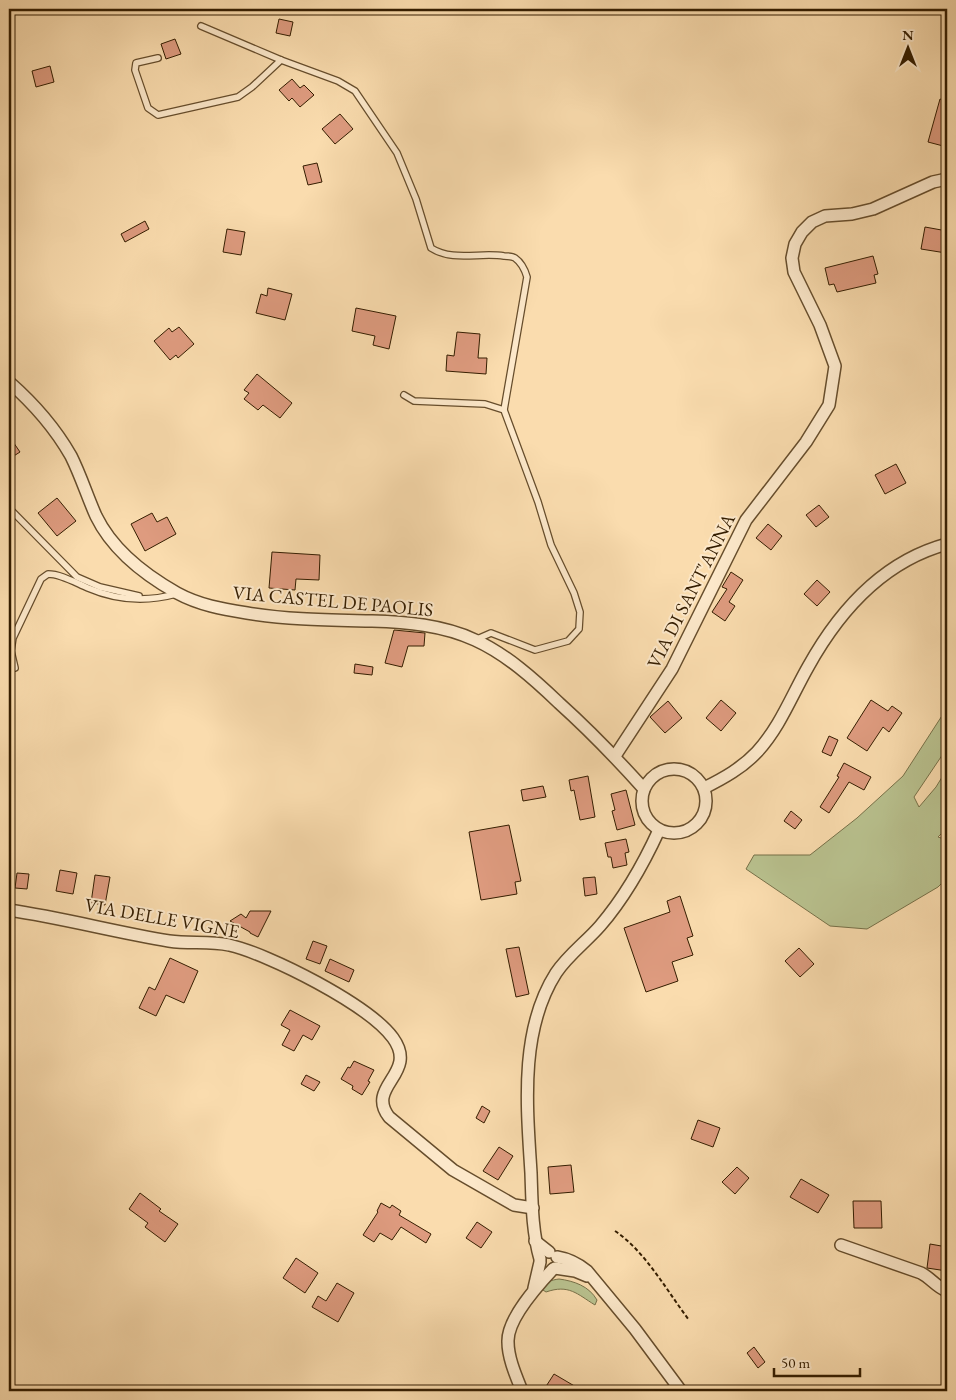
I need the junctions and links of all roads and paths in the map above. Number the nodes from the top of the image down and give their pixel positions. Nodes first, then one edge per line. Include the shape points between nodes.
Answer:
1 (201, 26) dead end
2 (158, 58) dead end
3 (281, 60) junction
4 (947, 179) edge
5 (9, 382) edge
6 (404, 395) dead end
7 (504, 410) junction
8 (9, 508) edge
9 (947, 544) edge
10 (178, 593) junction
11 (153, 598) junction
12 (475, 640) junction
13 (15, 668) dead end
14 (615, 756) junction
15 (704, 788) junction
16 (644, 789) junction
17 (659, 830) junction
18 (9, 910) edge
19 (533, 1208) junction
20 (615, 1230) dead end
21 (841, 1245) dead end
22 (549, 1261) junction
23 (947, 1291) edge
24 (689, 1320) dead end
25 (522, 1391) edge
26 (680, 1391) edge

1 - 3 lane
2 - 3 lane via 136,63 135,70 148,108 158,115 238,97
3 - 7 lane via 338,81 355,91 397,153 431,248 439,254 514,257 524,267 527,277
4 - 14 street, VIA DI SANT'ANNA via 873,209 825,216 812,222 795,244 794,272 820,325 835,366 829,405 806,442 746,520 672,669
5 - 10 street, VIA CASTEL DE PAOLIS via 59,438 111,539 136,564
6 - 7 lane via 414,401 485,404
7 - 12 lane via 551,545 576,599 580,612 579,629 568,641 535,650 491,633
8 - 11 lane via 77,577 100,588
9 - 15 street via 927,550 880,576 856,599 837,621 767,740 740,768
10 - 11 lane
10 - 12 street, VIA CASTEL DE PAOLIS via 207,605 262,616 413,624
11 - 13 lane via 112,596 57,575 44,576 13,638 11,651
12 - 14 street, VIA CASTEL DE PAOLIS via 531,678
14 - 16 street, VIA CASTEL DE PAOLIS
15 - 16 street via 689,772 668,769 649,780
15 - 17 street via 706,808 696,825 678,833
16 - 17 street via 642,808 651,824
17 - 19 street via 630,887 606,918 570,955 557,973 541,1007 532,1040 529,1071 528,1129
18 - 19 street, VIA DELLE VIGNE via 169,941 222,944 250,952 315,982 344,999 392,1037 398,1048 398,1069 382,1099 389,1117 453,1170 514,1205
19 - 22 street via 535,1242
20 - 24 path via 639,1252
21 - 23 street via 920,1273
22 - 25 street via 513,1322 508,1340
22 - 26 street via 593,1279

